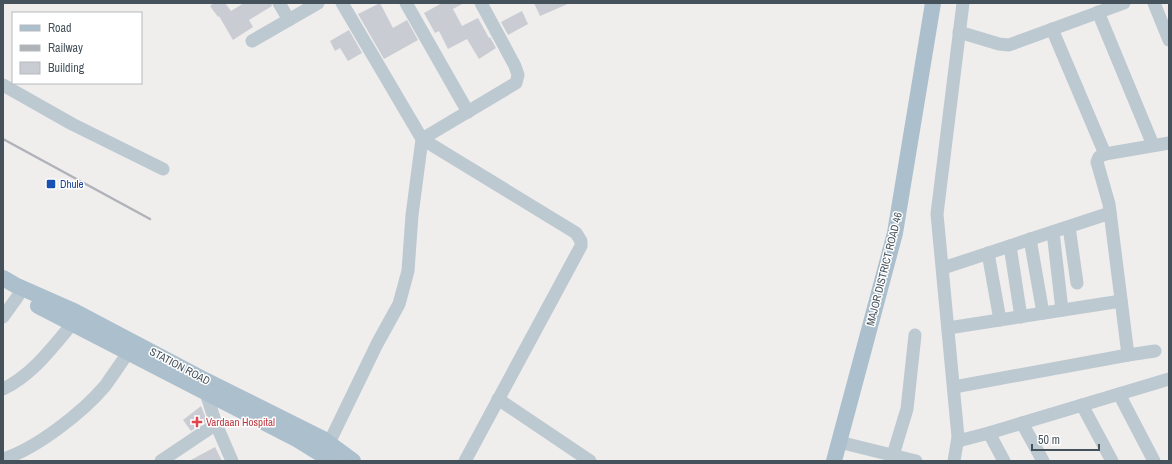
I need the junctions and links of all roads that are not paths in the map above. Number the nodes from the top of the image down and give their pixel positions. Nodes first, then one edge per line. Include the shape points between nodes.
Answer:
1 (279, 3) edge
2 (318, 3) edge
3 (342, 3) edge
4 (406, 3) edge
5 (481, 3) edge
6 (933, 3) edge
7 (963, 3) edge
8 (1124, 3) edge
9 (1154, 3) edge
10 (1098, 12) junction
11 (289, 20) junction
12 (1052, 29) junction
13 (959, 32) junction
14 (1169, 40) edge
15 (252, 41) dead end
16 (3, 85) edge
17 (468, 112) junction
18 (422, 138) junction
19 (1169, 143) edge
20 (1153, 145) junction
21 (1105, 154) junction
22 (163, 169) dead end
23 (1110, 214) junction
24 (1069, 227) junction
25 (1053, 232) junction
26 (1030, 239) junction
27 (1010, 246) junction
28 (988, 253) junction
29 (943, 268) junction
30 (3, 278) edge
31 (1078, 283) dead end
32 (3, 288) edge
33 (18, 296) junction
34 (1121, 301) junction
35 (1062, 310) junction
36 (1043, 313) junction
37 (3, 317) edge
38 (1021, 317) junction
39 (1000, 320) junction
40 (72, 324) junction
41 (948, 328) junction
42 (915, 335) dead end
43 (1155, 351) dead end
44 (128, 353) junction
45 (1128, 355) junction
46 (201, 378) junction
47 (1169, 379) edge
48 (954, 387) junction
49 (3, 389) edge
50 (206, 394) junction
51 (1119, 394) junction
52 (498, 399) junction
53 (1082, 405) junction
54 (1022, 423) junction
55 (216, 424) junction
56 (989, 433) junction
57 (958, 441) junction
58 (839, 442) junction
59 (329, 443) junction
60 (893, 455) junction
61 (10, 459) edge
62 (1002, 460) edge
63 (161, 461) edge
64 (232, 461) edge
65 (332, 461) edge
66 (353, 461) edge
67 (465, 461) edge
68 (590, 461) edge
69 (834, 461) edge
70 (916, 461) edge
71 (954, 461) edge
72 (1042, 461) edge
73 (1112, 461) edge
74 (1154, 461) edge

1 - 11 street
2 - 11 street
3 - 18 street
4 - 17 street
5 - 17 street via 515,66 518,80 513,86
6 - 58 main road, MAJOR DISTRICT ROAD 46 via 895,233
7 - 13 street
8 - 10 street
9 - 14 street
10 - 12 street
10 - 20 street
11 - 15 street
12 - 13 street via 1004,46
12 - 21 street
13 - 29 street via 937,214
16 - 22 street via 72,124
17 - 18 street
18 - 52 street via 576,233 581,241 581,246
18 - 59 street via 408,271 399,304
19 - 20 street
20 - 21 street
21 - 23 street via 1099,157 1097,162
23 - 24 street
23 - 34 street
24 - 25 street
24 - 31 street
25 - 26 street
25 - 35 street
26 - 27 street
26 - 36 street
27 - 28 street
27 - 38 street
28 - 29 street
28 - 39 street
29 - 41 street
30 - 46 main road, STATION ROAD via 80,314
32 - 33 main road, STATION ROAD
33 - 37 street
33 - 40 main road, STATION ROAD
34 - 35 street
34 - 45 street
35 - 36 street
36 - 38 street
38 - 39 street
39 - 41 street
40 - 44 main road, STATION ROAD
40 - 49 street via 33,369
41 - 48 street
42 - 60 street via 906,409
43 - 45 street
44 - 50 main road, STATION ROAD
44 - 61 street via 84,408
45 - 48 street
46 - 50 street
46 - 59 main road, STATION ROAD
47 - 51 street
48 - 57 street
50 - 55 street
50 - 65 main road, STATION ROAD via 298,440
51 - 53 street
51 - 74 street
52 - 67 street
52 - 68 street
53 - 54 street
53 - 73 street
54 - 56 street
54 - 72 street
55 - 63 street
55 - 64 street
56 - 57 street
56 - 62 street
57 - 71 street
58 - 60 street
58 - 69 main road, MAJOR DISTRICT ROAD 46
59 - 66 main road, STATION ROAD
60 - 70 street

